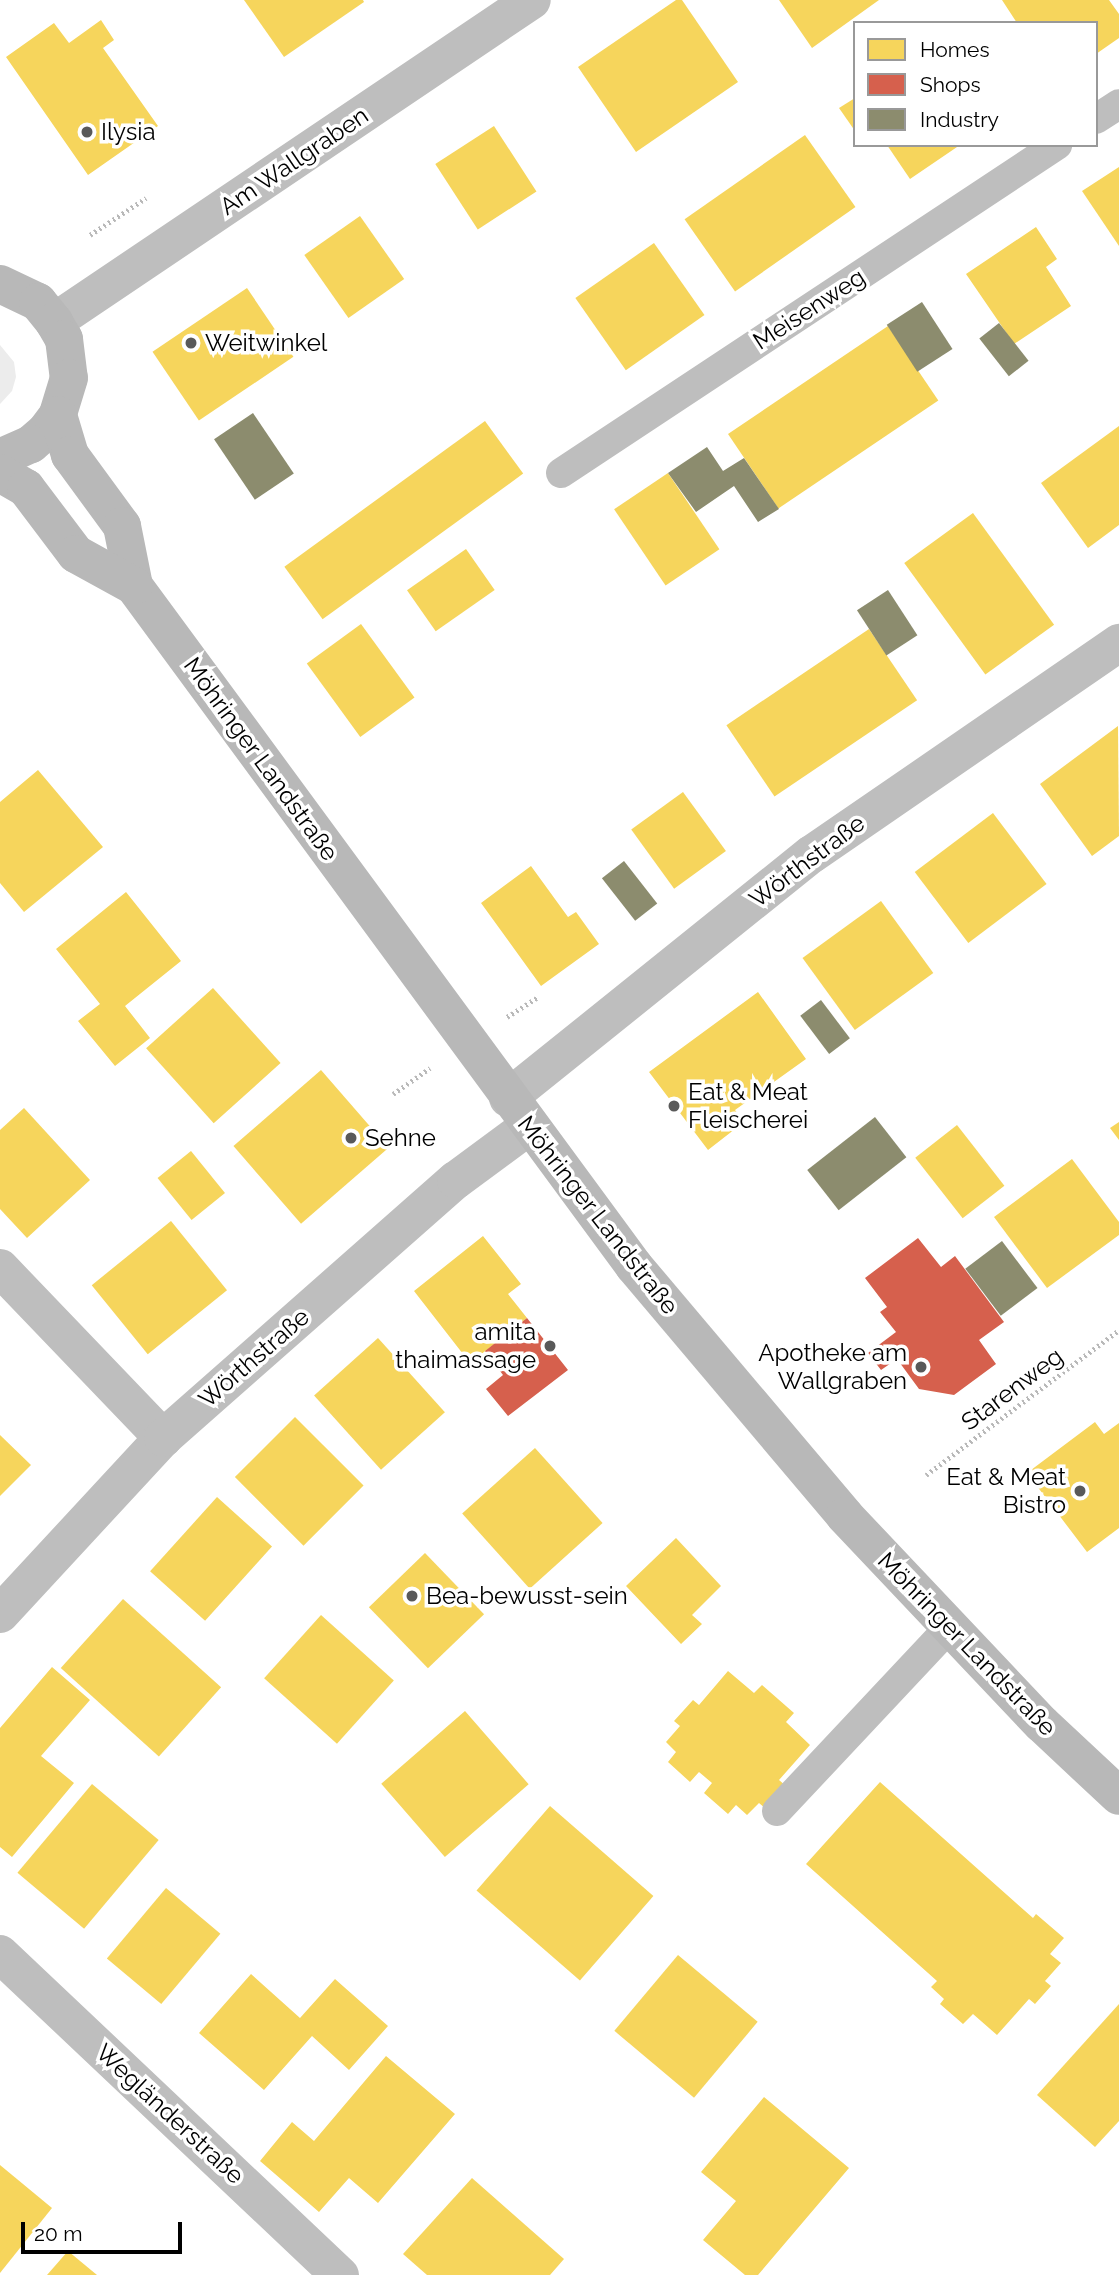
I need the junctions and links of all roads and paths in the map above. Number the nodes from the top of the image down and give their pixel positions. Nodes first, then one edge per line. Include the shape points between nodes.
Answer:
1 (532, 0) edge
2 (1119, 104) edge
3 (1098, 118) edge
4 (1054, 147) edge
5 (0, 284) edge
6 (54, 322) junction
7 (58, 415) junction
8 (0, 458) edge
9 (0, 473) edge
10 (561, 474) dead end
11 (134, 586) junction
12 (1119, 643) edge
13 (518, 1112) junction
14 (0, 1268) edge
15 (1119, 1330) edge
16 (163, 1438) junction
17 (926, 1475) dead end
18 (0, 1614) edge
19 (950, 1628) junction
20 (1119, 1796) edge
21 (777, 1811) dead end
22 (0, 1954) edge
23 (340, 2275) edge

1 - 6 street, Am Wallgraben
2 - 3 lane
4 - 10 lane, Meisenweg
5 - 6 main road via 38,302
6 - 7 main road via 69,358 69,378
7 - 8 main road via 32,444
7 - 11 main road, Möhringer Landstraße via 70,455 122,526
9 - 11 main road, Möhringer Landstraße via 26,488 76,554
11 - 13 main road, Möhringer Landstraße
12 - 13 street, Wörthstraße via 812,853
13 - 16 street, Wörthstraße via 456,1180
13 - 19 main road, Möhringer Landstraße via 634,1266 776,1438
14 - 16 street
15 - 17 path, Starenweg
16 - 18 street, Wörthstraße
19 - 20 main road, Möhringer Landstraße
19 - 21 lane
22 - 23 street, Wegländerstraße

